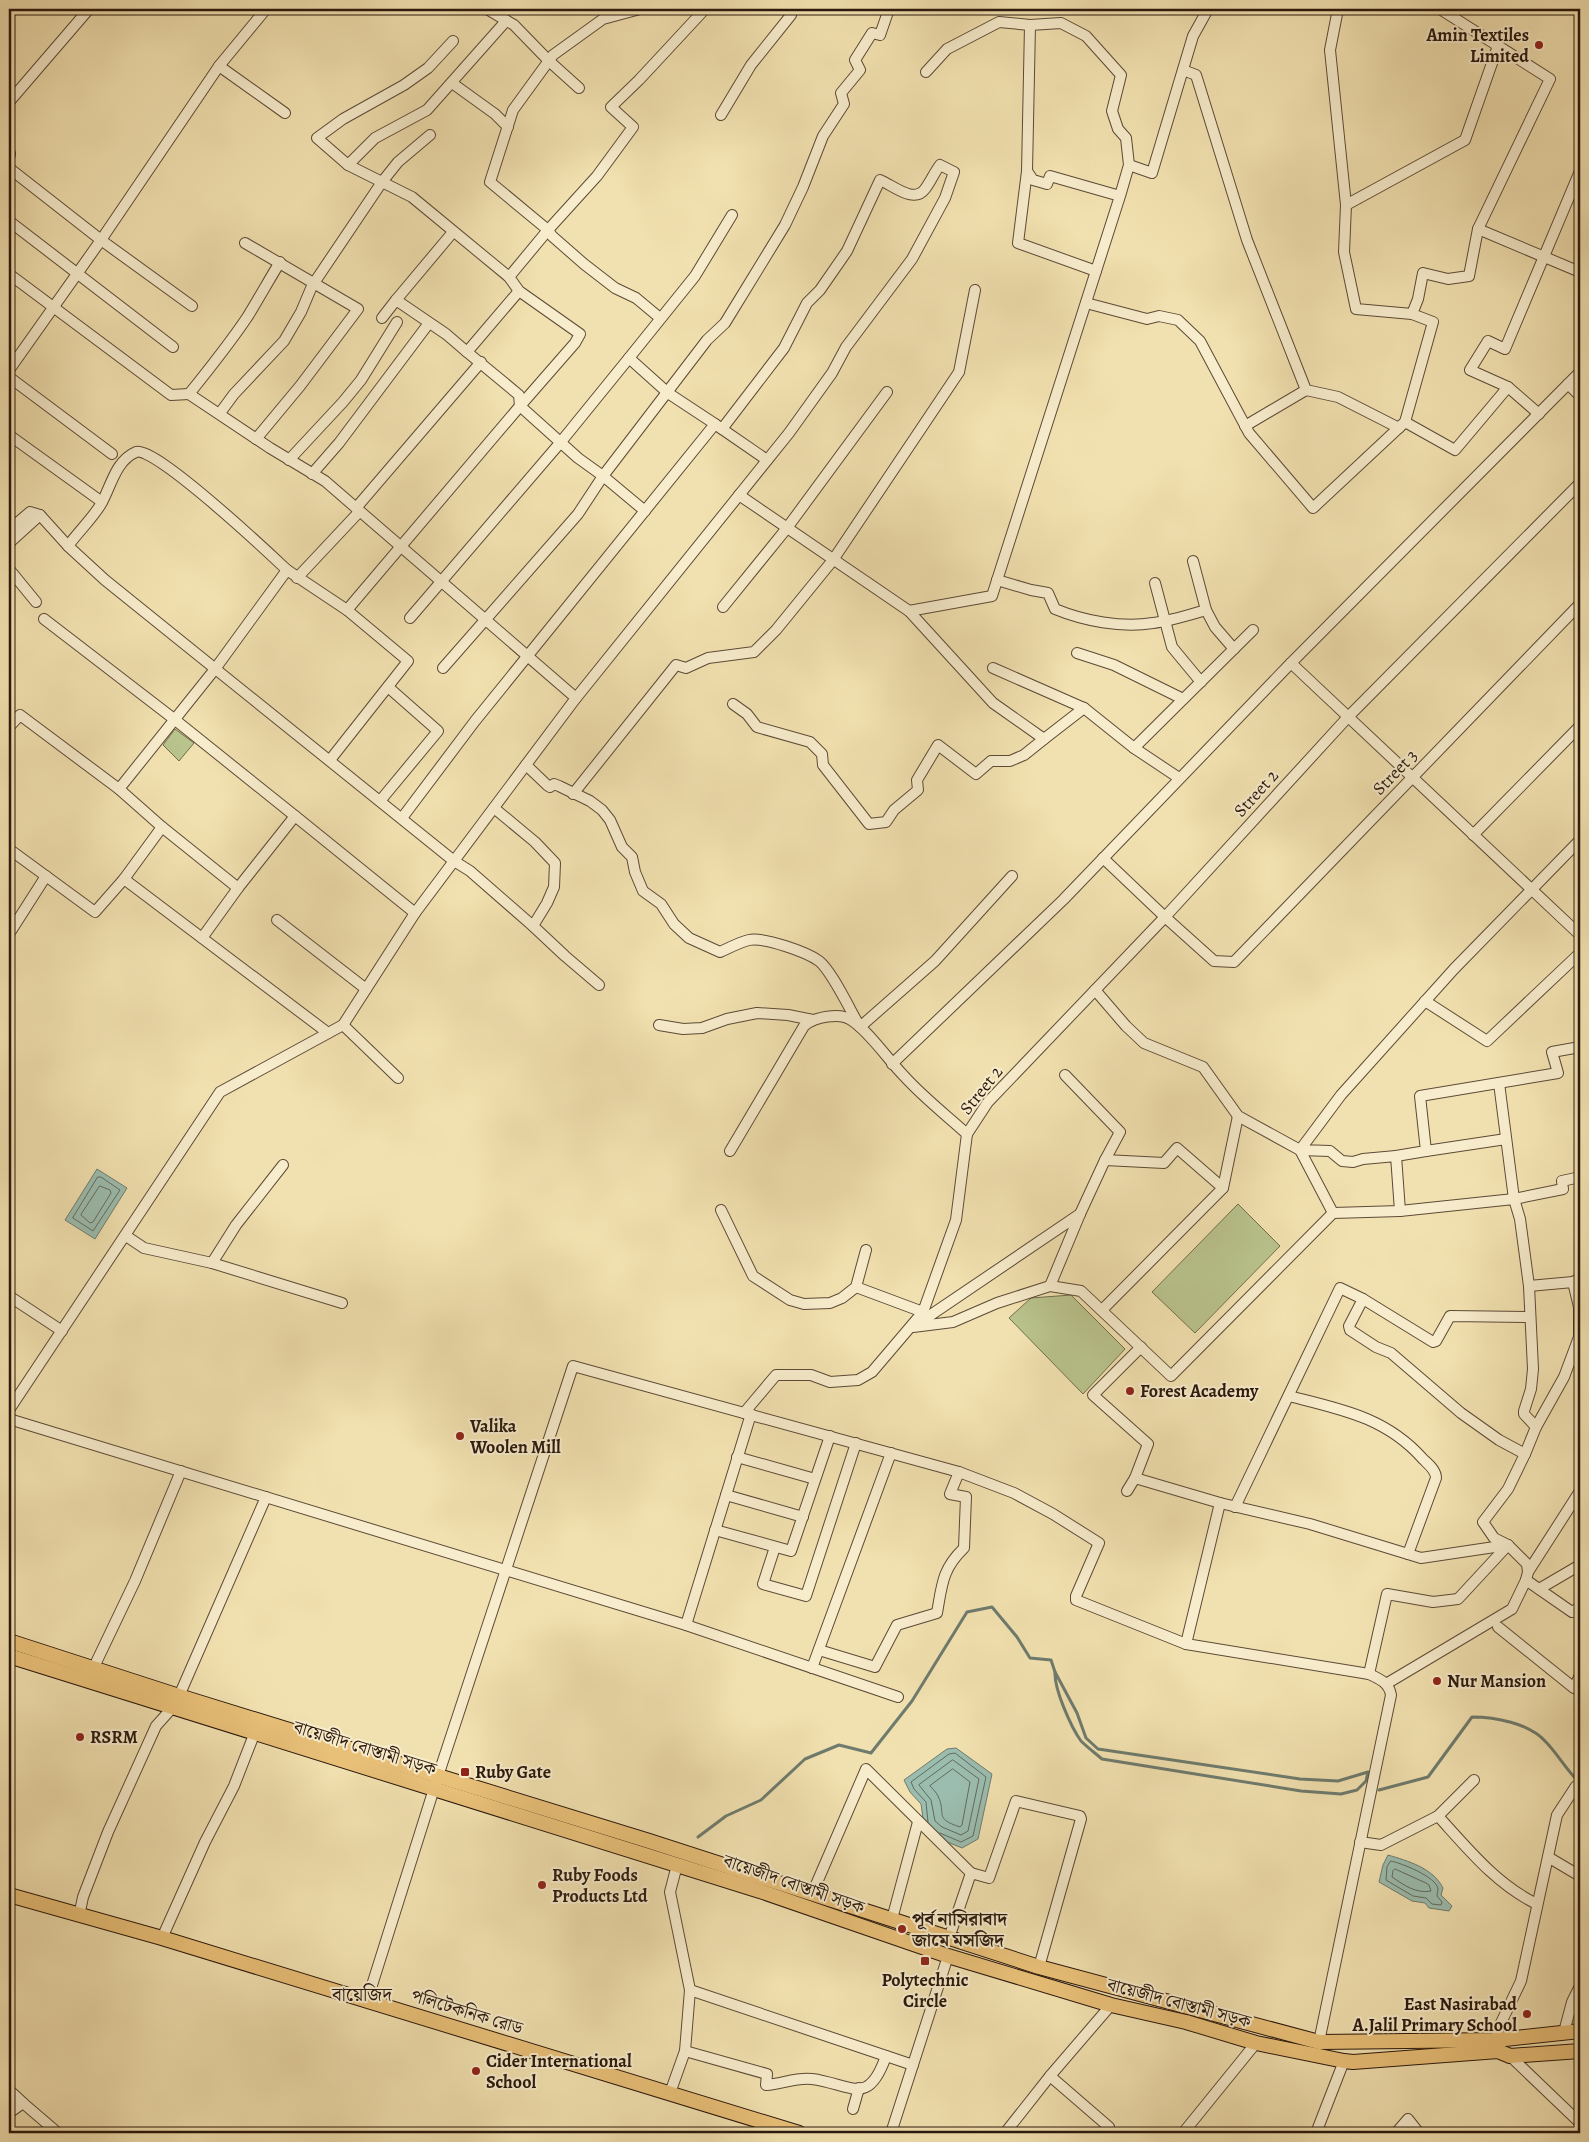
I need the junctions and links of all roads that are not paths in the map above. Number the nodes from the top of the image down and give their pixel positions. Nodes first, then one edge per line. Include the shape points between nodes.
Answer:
1 (89, 9) edge
2 (266, 9) edge
3 (487, 9) edge
4 (640, 9) edge
5 (704, 9) edge
6 (792, 9) edge
7 (889, 9) edge
8 (1208, 9) edge
9 (1338, 9) edge
10 (1440, 9) edge
11 (506, 20) junction
12 (1030, 25) junction
13 (453, 42) dead end
14 (1498, 46) junction
15 (548, 61) junction
16 (220, 66) junction
17 (1183, 70) junction
18 (926, 72) dead end
19 (452, 83) junction
20 (579, 88) dead end
21 (9, 102) edge
22 (284, 113) dead end
23 (721, 115) dead end
24 (508, 127) junction
25 (430, 134) dead end
26 (9, 150) edge
27 (9, 158) edge
28 (348, 165) junction
29 (1129, 165) junction
30 (9, 168) edge
31 (1027, 171) junction
32 (1580, 171) edge
33 (382, 182) junction
34 (1120, 196) junction
35 (1346, 205) junction
36 (732, 215) dead end
37 (9, 221) edge
38 (1478, 229) junction
39 (548, 230) junction
40 (453, 232) junction
41 (101, 240) junction
42 (246, 243) dead end
43 (1544, 256) junction
44 (280, 262) junction
45 (1096, 271) junction
46 (1580, 272) edge
47 (9, 274) edge
48 (78, 274) junction
49 (509, 277) junction
50 (314, 283) junction
51 (975, 290) dead end
52 (519, 291) junction
53 (396, 300) junction
54 (1086, 303) junction
55 (192, 306) dead end
56 (54, 308) junction
57 (1412, 314) junction
58 (382, 318) dead end
59 (660, 318) junction
60 (397, 322) dead end
61 (430, 323) junction
62 (173, 347) dead end
63 (467, 352) junction
64 (628, 358) junction
65 (480, 362) junction
66 (9, 370) edge
67 (1580, 372) edge
68 (9, 377) edge
69 (1568, 384) junction
70 (1508, 387) junction
71 (1306, 390) junction
72 (887, 392) dead end
73 (668, 393) junction
74 (189, 394) junction
75 (1580, 396) edge
76 (520, 406) junction
77 (220, 413) junction
78 (1539, 414) junction
79 (1402, 425) junction
80 (1245, 426) junction
81 (719, 427) junction
82 (9, 435) edge
83 (256, 439) junction
84 (560, 443) junction
85 (112, 454) dead end
86 (289, 460) junction
87 (767, 460) junction
88 (312, 474) junction
89 (603, 476) junction
90 (1580, 483) edge
91 (739, 495) junction
92 (102, 502) junction
93 (358, 510) junction
94 (645, 511) junction
95 (40, 515) junction
96 (786, 528) junction
97 (9, 530) edge
98 (9, 543) edge
99 (68, 546) junction
100 (401, 548) junction
101 (833, 560) junction
102 (1193, 561) dead end
103 (9, 569) edge
104 (287, 570) junction
105 (297, 578) junction
106 (997, 580) junction
107 (441, 583) junction
108 (1155, 583) dead end
109 (36, 602) dead end
110 (1580, 604) edge
111 (723, 607) dead end
112 (347, 610) junction
113 (1206, 610) junction
114 (909, 611) junction
115 (410, 618) dead end
116 (44, 619) dead end
117 (484, 620) junction
118 (1166, 621) junction
119 (1253, 630) dead end
120 (1234, 649) junction
121 (1077, 653) dead end
122 (526, 656) junction
123 (1291, 663) junction
124 (443, 668) dead end
125 (993, 668) dead end
126 (215, 669) junction
127 (1201, 682) junction
128 (388, 687) junction
129 (576, 698) junction
130 (1183, 699) junction
131 (733, 704) dead end
132 (1084, 708) junction
133 (1348, 717) junction
134 (174, 719) junction
135 (1580, 726) edge
136 (9, 727) edge
137 (1044, 739) junction
138 (1134, 748) junction
139 (330, 760) junction
140 (526, 765) junction
141 (1179, 778) junction
142 (1412, 778) junction
143 (119, 789) junction
144 (573, 794) junction
145 (380, 801) junction
146 (494, 808) junction
147 (295, 816) junction
148 (402, 818) junction
149 (162, 827) junction
150 (1473, 835) junction
151 (1580, 840) edge
152 (9, 849) edge
153 (1103, 858) junction
154 (454, 861) junction
155 (46, 876) junction
156 (1012, 876) dead end
157 (124, 878) junction
158 (238, 888) junction
159 (1532, 890) junction
160 (415, 913) junction
161 (1164, 917) junction
162 (277, 920) dead end
163 (533, 926) junction
164 (9, 934) edge
165 (1580, 935) edge
166 (202, 938) junction
167 (1580, 953) edge
168 (600, 985) dead end
169 (366, 989) junction
170 (1094, 990) junction
171 (1425, 1001) junction
172 (813, 1020) junction
173 (343, 1025) junction
174 (659, 1026) dead end
175 (860, 1027) junction
176 (328, 1033) junction
177 (1580, 1047) edge
178 (892, 1064) junction
179 (1065, 1075) dead end
180 (398, 1078) dead end
181 (1499, 1083) junction
182 (1238, 1116) junction
183 (967, 1134) junction
184 (1506, 1139) junction
185 (1300, 1150) junction
186 (730, 1151) dead end
187 (1426, 1151) junction
188 (1396, 1156) junction
189 (1105, 1160) junction
190 (283, 1165) dead end
191 (1580, 1177) edge
192 (1223, 1188) junction
193 (1514, 1199) junction
194 (721, 1210) dead end
195 (1400, 1211) junction
196 (1333, 1213) junction
197 (1080, 1214) junction
198 (126, 1236) junction
199 (866, 1250) dead end
200 (212, 1263) junction
201 (1576, 1280) edge
202 (1050, 1286) junction
203 (1529, 1286) junction
204 (856, 1287) junction
205 (9, 1296) edge
206 (1363, 1299) junction
207 (342, 1303) dead end
208 (1102, 1310) junction
209 (923, 1312) junction
210 (1530, 1317) junction
211 (62, 1332) junction
212 (1141, 1347) junction
213 (1289, 1396) junction
214 (9, 1410) edge
215 (747, 1414) junction
216 (9, 1419) edge
217 (1536, 1427) junction
218 (830, 1436) junction
219 (856, 1443) junction
220 (891, 1453) junction
221 (1525, 1454) junction
222 (738, 1457) junction
223 (181, 1471) junction
224 (959, 1472) junction
225 (1135, 1478) junction
226 (815, 1479) junction
227 (1580, 1491) edge
228 (1127, 1492) dead end
229 (726, 1495) junction
230 (266, 1497) junction
231 (1220, 1503) junction
232 (1235, 1507) junction
233 (802, 1517) junction
234 (715, 1530) junction
235 (1508, 1545) junction
236 (774, 1546) junction
237 (1408, 1554) junction
238 (1580, 1565) edge
239 (505, 1569) junction
240 (1527, 1576) junction
241 (1539, 1589) junction
242 (1578, 1611) edge
243 (686, 1625) junction
244 (1498, 1627) dead end
245 (9, 1641) edge
246 (1186, 1644) junction
247 (819, 1650) junction
248 (9, 1656) edge
249 (93, 1668) junction
250 (812, 1668) junction
251 (1369, 1674) junction
252 (1580, 1675) edge
253 (1386, 1684) junction
254 (1577, 1690) edge
255 (898, 1697) dead end
256 (176, 1702) junction
257 (257, 1727) junction
258 (438, 1776) junction
259 (1474, 1780) dead end
260 (1576, 1786) dead end
261 (434, 1790) junction
262 (1438, 1816) junction
263 (918, 1822) junction
264 (1360, 1842) junction
265 (1548, 1857) junction
266 (677, 1865) junction
267 (971, 1873) junction
268 (1580, 1876) edge
269 (812, 1894) junction
270 (9, 1896) edge
271 (1537, 1904) junction
272 (79, 1916) junction
273 (892, 1919) junction
274 (162, 1938) junction
275 (949, 1938) junction
276 (948, 1956) junction
277 (1039, 1967) junction
278 (1580, 1986) edge
279 (690, 1990) junction
280 (367, 2001) junction
281 (1111, 2006) junction
282 (1580, 2031) edge
283 (1564, 2032) junction
284 (1580, 2036) edge
285 (1512, 2039) junction
286 (1319, 2042) junction
287 (1256, 2043) junction
288 (1580, 2043) edge
289 (1501, 2049) junction
290 (685, 2051) junction
291 (1580, 2051) edge
292 (886, 2056) junction
293 (1344, 2061) junction
294 (913, 2065) junction
295 (1050, 2076) junction
296 (859, 2088) junction
297 (9, 2090) edge
298 (670, 2093) junction
299 (23, 2103) junction
300 (852, 2108) dead end
301 (9, 2113) edge
302 (1580, 2123) edge
303 (58, 2133) edge
304 (799, 2133) edge
305 (890, 2133) edge
306 (1004, 2133) edge
307 (1106, 2133) edge
308 (1183, 2133) edge
309 (1316, 2133) edge
310 (1396, 2133) edge
311 (1419, 2133) edge

1 - 21 street
2 - 16 street
3 - 11 street
4 - 15 street via 604,19
5 - 39 street via 611,107 633,127 597,176
6 - 23 street via 791,15 751,65
7 - 73 street via 880,35 872,33 855,60 860,70 841,93 844,104 824,136 785,225 725,323
8 - 17 street via 1193,36
9 - 35 street via 1330,50
10 - 14 street
11 - 15 street
11 - 19 street
12 - 18 street via 999,22 947,48
12 - 29 street via 1061,23 1086,36 1121,75 1112,111 1118,130 1126,138
12 - 31 street
13 - 28 street via 428,68 343,119 318,138
14 - 35 street via 1465,140
14 - 38 street via 1550,79
15 - 20 street
15 - 24 street via 513,110
16 - 22 street
16 - 41 street
17 - 29 street via 1152,173
17 - 71 street via 1196,75 1247,240
19 - 24 street
19 - 28 street via 427,110 375,138
24 - 39 street via 490,182
25 - 33 street via 398,162
26 - 27 street
28 - 33 street
29 - 34 street
30 - 41 street
31 - 34 street via 1033,180 1047,184 1050,176
31 - 45 street via 1018,243
32 - 43 street
33 - 40 street via 412,198
33 - 50 street
34 - 45 street
35 - 57 street via 1344,252 1356,309
36 - 59 street via 695,276
37 - 48 street
38 - 43 street
38 - 57 street via 1469,276 1448,279 1423,273
39 - 49 street
39 - 59 street via 592,270
40 - 49 street
40 - 53 street
41 - 48 street
41 - 55 street
42 - 44 street
43 - 46 street
43 - 70 street via 1505,349 1488,342 1470,370
44 - 50 street
44 - 74 street via 249,314
45 - 54 street
47 - 56 street
48 - 56 street
48 - 62 street
49 - 52 street
50 - 77 street via 284,341
50 - 83 street via 358,309
51 - 101 street via 959,372
52 - 63 street
52 - 76 street via 580,334 575,344
53 - 58 street
53 - 61 street
54 - 80 street via 1147,319 1159,316 1178,320 1200,341
54 - 106 street
56 - 66 street
56 - 74 street via 171,395
57 - 79 street via 1433,322
59 - 64 street
60 - 86 street via 344,402
61 - 63 street
61 - 88 street
63 - 65 street
64 - 73 street
64 - 84 street
65 - 76 street via 519,395
65 - 93 street
67 - 69 street
68 - 85 street
69 - 75 street
69 - 78 street
70 - 78 street
70 - 79 street via 1455,450
71 - 79 street via 1338,397
71 - 80 street
72 - 96 street
73 - 81 street
73 - 89 street
74 - 77 street
76 - 84 street
76 - 100 street
77 - 83 street
78 - 123 street
79 - 80 street via 1313,508
81 - 87 street
81 - 87 street via 784,348 807,303 847,251 880,180 912,196 926,188 940,165 954,172 945,198 912,258
81 - 94 street
82 - 92 street
83 - 86 street
84 - 89 street
84 - 107 street
86 - 88 street
87 - 91 street
88 - 93 street
89 - 94 street
89 - 117 street via 578,514
90 - 133 street, Street 2
91 - 96 street
91 - 129 street
92 - 99 street
92 - 104 street via 112,477 128,457 138,451 144,452 235,521
93 - 100 street
93 - 105 street
94 - 122 street
95 - 97 street via 30,512
95 - 98 street
95 - 99 street
96 - 101 street
96 - 111 street
99 - 126 street
100 - 107 street
100 - 112 street
101 - 114 street
101 - 144 street via 754,652 708,658 686,668 676,665
102 - 113 street
103 - 109 street
104 - 105 street
104 - 126 street
105 - 112 street
106 - 114 street via 992,596
106 - 118 street via 1048,593 1054,609 1075,617 1126,625
107 - 115 street
107 - 117 street
108 - 118 street
110 - 142 street, Street 3
112 - 128 street via 408,661
113 - 118 street
113 - 120 street via 1215,627
114 - 137 street via 992,702
116 - 134 street
117 - 122 street
117 - 124 street
118 - 127 street via 1172,646
119 - 120 street
120 - 127 street
121 - 130 street via 1114,665
122 - 129 street
122 - 148 street
123 - 133 street
123 - 141 street
125 - 132 street
126 - 134 street
126 - 139 street
127 - 130 street
128 - 139 street
128 - 145 street via 438,731
129 - 140 street
130 - 138 street
131 - 137 street via 757,727 810,742 822,754 823,765 840,790 869,824 886,822 894,810 918,790 917,780 938,745 976,774 991,761 1010,761 1024,755
132 - 137 street
132 - 138 street
133 - 142 street
133 - 161 street, Street 2
134 - 143 street
134 - 147 street
135 - 150 street
136 - 143 street via 20,715
138 - 141 street
139 - 145 street
140 - 144 street via 547,786 554,784
140 - 146 street
141 - 153 street
142 - 150 street
142 - 161 street, Street 3 via 1234,962 1214,961
143 - 149 street
144 - 175 street via 602,810 622,847 632,857 643,891 660,904 689,938 720,952 750,940 768,941 819,961
145 - 148 street
146 - 154 street
146 - 163 street via 556,863 554,887
147 - 158 street
147 - 160 street
148 - 154 street
149 - 157 street
149 - 158 street
150 - 159 street
151 - 159 street
152 - 155 street
153 - 161 street
153 - 178 street
154 - 160 street
154 - 163 street
155 - 157 street via 95,912
155 - 164 street
156 - 175 street via 935,961
157 - 166 street
158 - 166 street
159 - 165 street
159 - 171 street
160 - 169 street
161 - 170 street, Street 2
162 - 169 street
163 - 168 street
166 - 176 street
167 - 171 street via 1488,1041
169 - 173 street
170 - 182 street via 1144,1043 1203,1067
170 - 183 street, Street 2 via 988,1102
171 - 185 street via 1341,1095
172 - 174 street via 758,1013 702,1028
172 - 175 street via 841,1016
172 - 186 street via 804,1026
173 - 176 street
173 - 180 street
175 - 178 street
176 - 198 street via 220,1092
177 - 181 street via 1552,1052 1558,1073
178 - 183 street
179 - 189 street via 1120,1132
181 - 184 street
181 - 187 street via 1420,1096
182 - 185 street
182 - 192 street
183 - 209 street via 956,1220
184 - 187 street
184 - 193 street
185 - 188 street via 1330,1151 1342,1161 1353,1162
185 - 196 street
187 - 188 street
188 - 195 street
189 - 192 street via 1164,1163 1177,1148
189 - 197 street
190 - 200 street via 236,1225
191 - 193 street via 1562,1181 1563,1189
192 - 208 street
193 - 195 street
193 - 203 street via 1520,1219
194 - 204 street via 753,1276 790,1300 830,1303
195 - 196 street
196 - 212 street via 1171,1376
197 - 202 street
197 - 202 street via 913,1327 953,1322 997,1303
198 - 200 street via 144,1248
198 - 211 street
199 - 204 street
200 - 207 street
201 - 203 street
201 - 217 street via 1579,1338 1564,1376
202 - 208 street via 1080,1291
203 - 210 street
204 - 209 street
205 - 211 street
206 - 210 street via 1433,1342 1450,1316
206 - 213 street via 1338,1289
206 - 221 street via 1350,1330 1391,1353 1461,1413
208 - 212 street
209 - 215 street via 872,1372 858,1380 830,1382 811,1375 776,1375
210 - 217 street via 1533,1369 1524,1411
211 - 214 street
212 - 225 street via 1093,1395 1148,1444
213 - 232 street
213 - 237 street via 1347,1411 1387,1427 1419,1454 1436,1474
215 - 218 street
215 - 222 street
215 - 239 street via 573,1366
216 - 223 street
217 - 221 street
218 - 219 street
218 - 226 street
219 - 220 street
219 - 236 street via 806,1596 763,1584
220 - 224 street
220 - 247 street
221 - 235 street via 1508,1489 1483,1521 1494,1538
222 - 226 street
222 - 229 street
223 - 230 street
223 - 249 street via 135,1581
224 - 246 street via 1014,1493 1099,1543 1076,1600
224 - 247 street via 950,1494 966,1497 964,1548 951,1560 942,1581 937,1613 897,1625 875,1667
225 - 228 street
225 - 231 street
226 - 233 street
227 - 240 street
229 - 233 street
229 - 234 street
230 - 239 street
230 - 256 street
231 - 232 street
231 - 246 street
232 - 237 street via 1310,1524
233 - 236 street via 791,1551
234 - 236 street
234 - 243 street
235 - 237 street via 1421,1558
235 - 240 street via 1527,1564
235 - 251 street via 1458,1599 1433,1602 1387,1594
238 - 241 street
239 - 243 street
239 - 258 street
240 - 241 street
240 - 253 street via 1511,1610
241 - 242 street
243 - 250 street
244 - 254 street
245 - 249 main road, বায়েজীদ বোস্তামী সড়ক
246 - 251 street
247 - 250 street
248 - 256 main road, বায়েজীদ বোস্তামী সড়ক
249 - 256 main road, বায়েজীদ বোস্তামী সড়ক
250 - 255 street
251 - 253 street
252 - 254 street
253 - 264 street via 1391,1695
256 - 257 main road, বায়েজীদ বোস্তামী সড়ক
256 - 272 street via 156,1726 116,1815 83,1897
257 - 258 main road, বায়েজীদ বোস্তামী সড়ক
257 - 261 main road, বায়েজীদ বোস্তামী সড়ক
257 - 274 street via 234,1786
258 - 261 street
258 - 269 main road, বায়েজীদ বোস্তামী সড়ক
259 - 262 street
260 - 265 street via 1556,1815
261 - 266 main road, বায়েজীদ বোস্তামী সড়ক
261 - 280 street
262 - 264 street via 1381,1845
262 - 271 street via 1476,1859 1500,1880
263 - 267 street
263 - 269 street via 866,1769
263 - 273 street
264 - 286 street
265 - 268 street
265 - 271 street
266 - 276 main road, বায়েজীদ বোস্তামী সড়ক
266 - 279 street via 670,1892
267 - 275 street
267 - 277 street via 989,1878 1016,1801 1081,1818
269 - 273 main road, বায়েজীদ বোস্তামী সড়ক
270 - 272 main road, পলিটেকনিক রোড
271 - 289 street via 1521,1981 1499,2027
272 - 274 main road, পলিটেকনিক রোড
273 - 275 main road, বায়েজীদ বোস্তামী সড়ক
274 - 280 main road, পলিটেকনিক রোড
275 - 277 main road, বায়েজীদ বোস্তামী সড়ক
276 - 281 main road, বায়েজীদ বোস্তামী সড়ক
276 - 294 street
277 - 286 main road, বায়েজীদ বোস্তামী সড়ক
278 - 283 street
279 - 290 street
279 - 292 street
280 - 298 main road, পলিটেকনিক রোড
281 - 287 main road, বায়েজীদ বোস্তামী সড়ক via 1186,2022
281 - 295 street
282 - 283 main road, বায়েজীদ বোস্তামী সড়ক
283 - 285 main road, বায়েজীদ বোস্তামী সড়ক
284 - 285 main road via 1524,2041
285 - 289 main road, বায়েজীদ বোস্তামী সড়ক
286 - 289 main road, বায়েজীদ বোস্তামী সড়ক
287 - 293 main road, বায়েজীদ বোস্তামী সড়ক
287 - 308 street
288 - 289 main road
289 - 291 main road, বায়েজীদ বোস্তামী সড়ক
289 - 293 main road, বায়েজীদ বোস্তামী সড়ক
289 - 302 street
290 - 296 street via 766,2074 766,2085 795,2078
290 - 298 street
292 - 294 street
292 - 296 street via 879,2076
293 - 309 street
294 - 305 street
295 - 306 street
295 - 307 street via 1108,2127
296 - 300 street
297 - 299 street
298 - 304 main road, পলিটেকনিক রোড
299 - 301 street
299 - 303 street
310 - 311 street via 1408,2119

